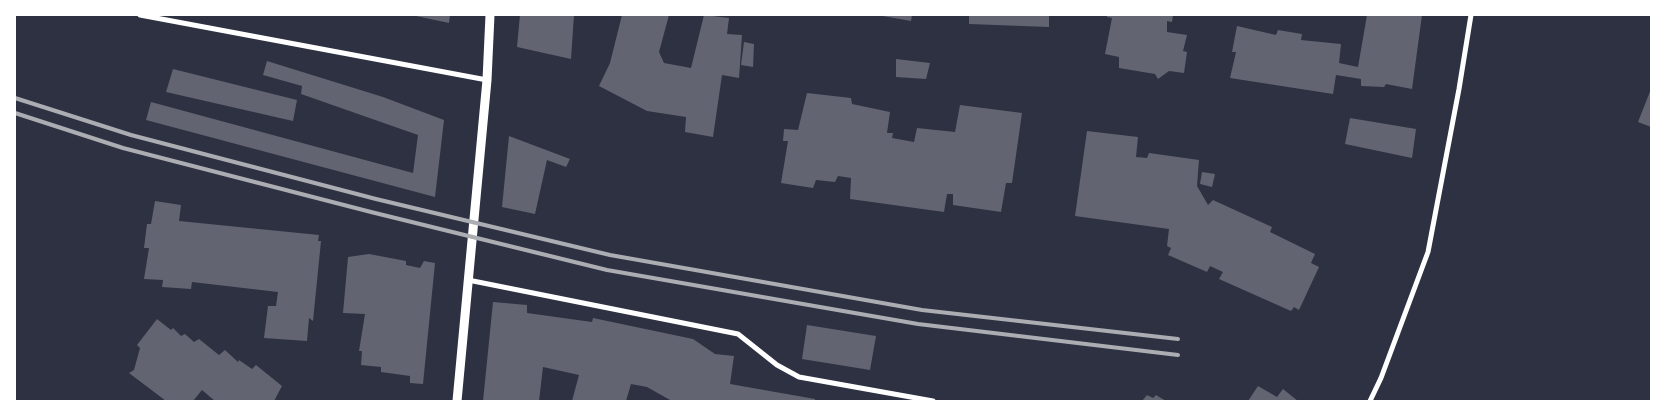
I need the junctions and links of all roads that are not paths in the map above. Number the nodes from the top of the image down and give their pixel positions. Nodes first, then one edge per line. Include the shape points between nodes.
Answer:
1 (140, 15) edge
2 (490, 15) edge
3 (1471, 15) edge
4 (486, 80) junction
5 (468, 280) junction
6 (457, 401) edge
7 (933, 401) edge
8 (1370, 401) edge

1 - 4 street
2 - 4 street
3 - 8 street via 1428,252
4 - 5 street
5 - 6 street
5 - 7 street via 738,334 777,365 799,377

